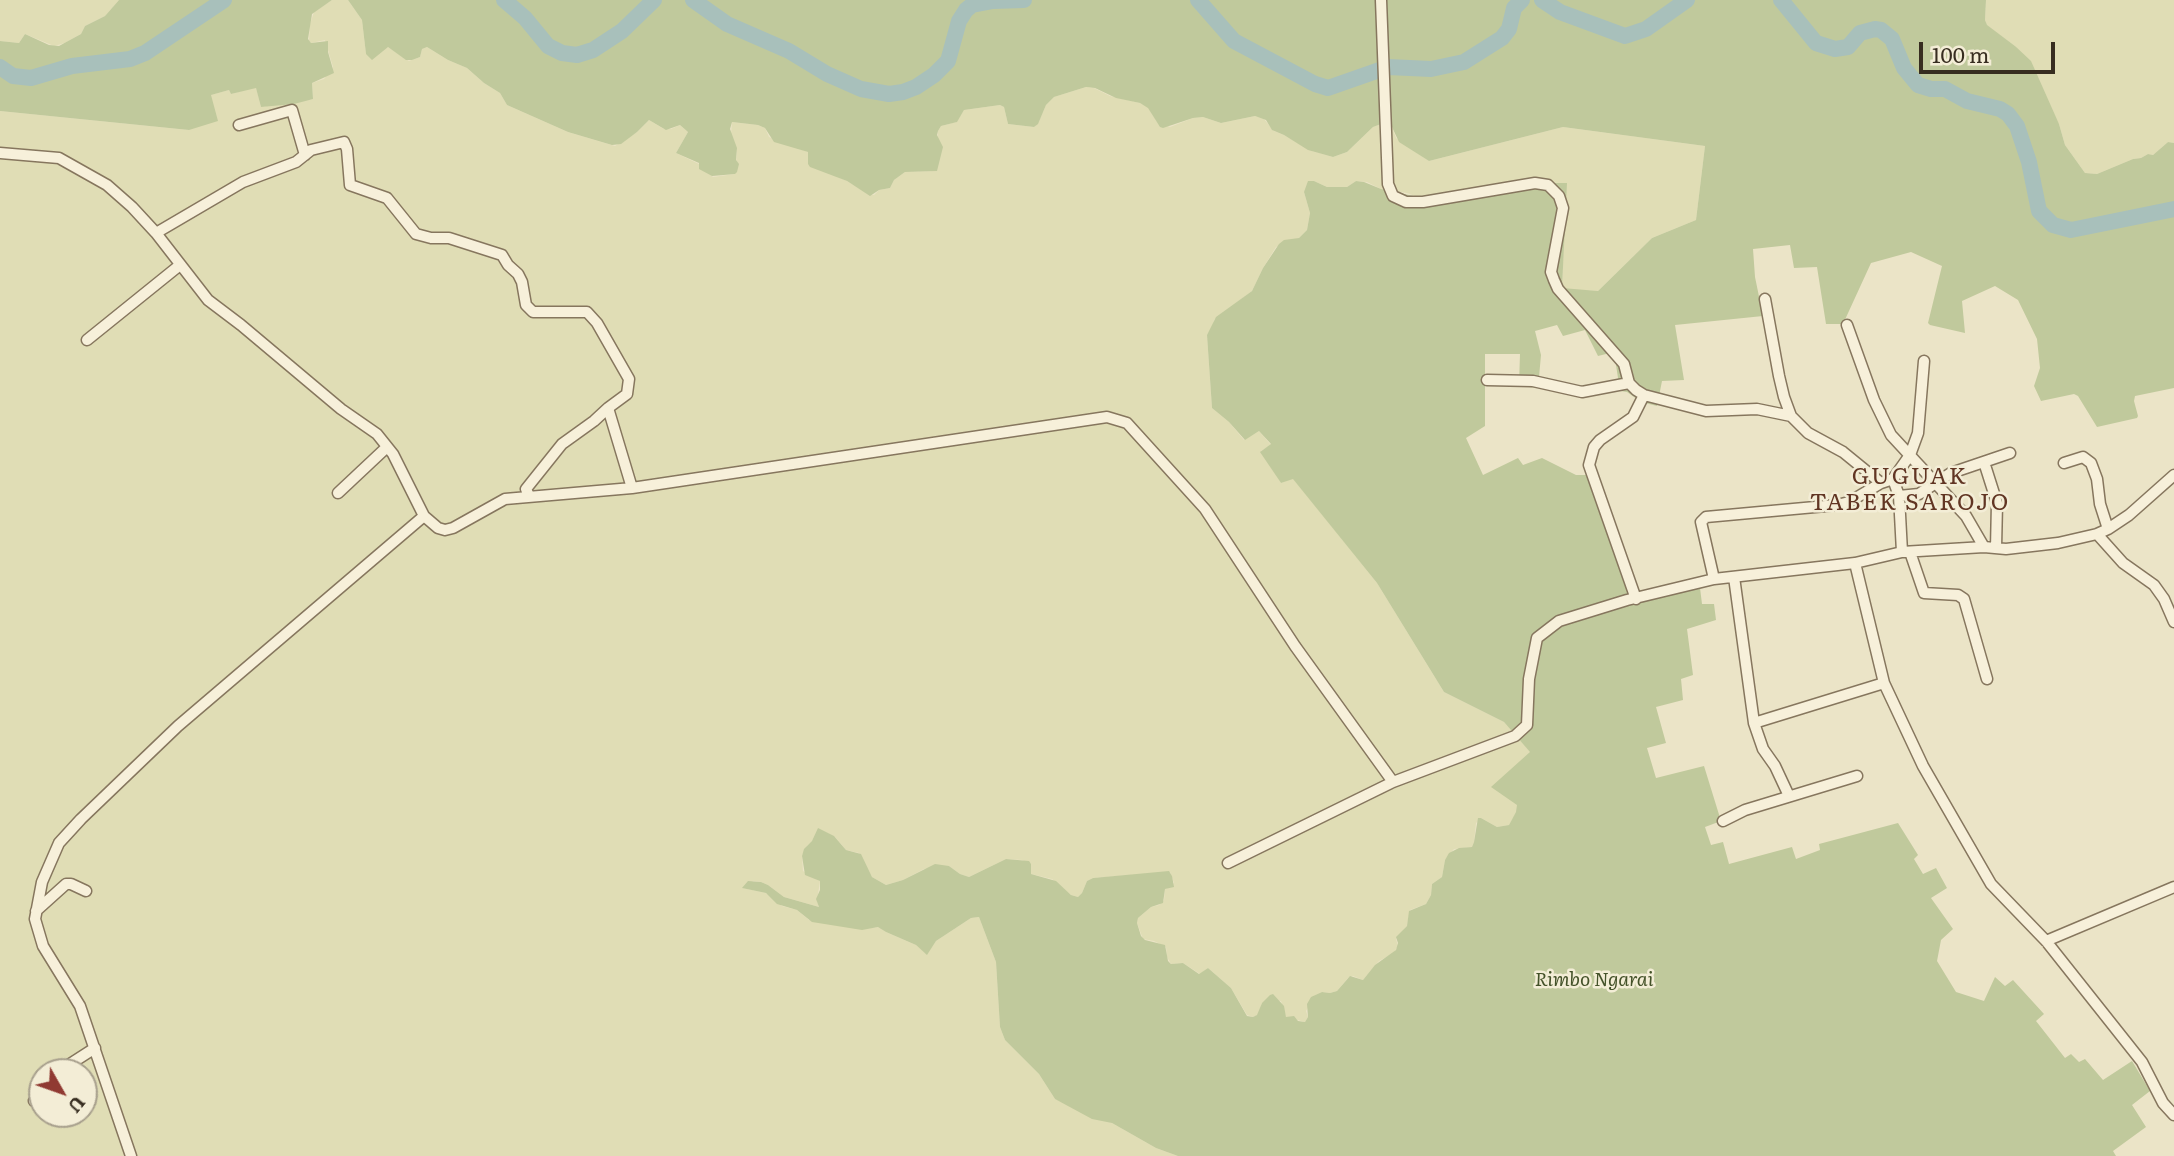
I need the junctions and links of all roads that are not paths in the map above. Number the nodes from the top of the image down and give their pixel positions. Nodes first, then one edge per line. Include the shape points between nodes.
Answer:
1 (1381, 0) edge
2 (239, 125) dead end
3 (0, 153) edge
4 (305, 155) junction
5 (156, 233) junction
6 (180, 265) junction
7 (1765, 299) dead end
8 (1847, 326) dead end
9 (87, 340) dead end
10 (1924, 361) dead end
11 (1487, 380) dead end
12 (1629, 383) junction
13 (1644, 395) junction
14 (608, 408) junction
15 (1791, 416) junction
16 (387, 447) junction
17 (2010, 453) dead end
18 (1910, 455) junction
19 (1984, 462) junction
20 (2064, 463) dead end
21 (2174, 475) edge
22 (1893, 479) junction
23 (1935, 482) junction
24 (1881, 483) junction
25 (632, 488) junction
26 (338, 494) dead end
27 (529, 496) junction
28 (1899, 496) junction
29 (424, 516) junction
30 (2103, 531) junction
31 (1984, 547) junction
32 (1996, 548) junction
33 (1906, 552) junction
34 (1855, 563) junction
35 (1734, 577) junction
36 (1714, 579) junction
37 (1636, 599) junction
38 (2164, 599) junction
39 (2174, 610) edge
40 (2174, 622) edge
41 (1987, 679) dead end
42 (1884, 683) junction
43 (1754, 723) junction
44 (1857, 776) dead end
45 (1393, 782) junction
46 (1789, 796) junction
47 (1723, 821) dead end
48 (1228, 863) dead end
49 (2174, 887) edge
50 (86, 891) dead end
51 (35, 911) junction
52 (2046, 942) junction
53 (95, 1048) junction
54 (79, 1058) edge
55 (2174, 1115) edge
56 (131, 1156) edge

1 - 12 street via 1388,184 1393,196 1423,202 1535,183 1548,186 1563,208 1554,280 1624,364
2 - 4 street via 292,110
3 - 5 street via 59,158 72,164 107,186
4 - 5 street via 243,182
4 - 14 street via 344,142 350,185 387,198 416,234 449,238 502,255 518,274 526,305 533,312 587,312 629,379 627,394
5 - 6 street
6 - 9 street
6 - 16 street via 208,300 377,434
7 - 15 street
8 - 18 street via 1891,435
10 - 18 street via 1918,433
11 - 12 street via 1534,381 1582,392
12 - 13 street
13 - 15 street via 1706,411 1757,409
13 - 37 street via 1633,417 1594,447 1589,465
14 - 25 street
14 - 27 street via 562,444 526,489
15 - 24 street
16 - 26 street
16 - 29 street
17 - 19 street
18 - 22 street
18 - 23 street
19 - 23 street
19 - 32 street via 1997,503
20 - 30 street via 2083,457 2091,463
21 - 30 street via 2129,515
22 - 24 street
22 - 28 street
23 - 28 street via 1919,494
23 - 31 street via 1966,516
24 - 36 street via 1836,505 1706,517 1701,522
25 - 27 street
25 - 45 street via 1107,417 1127,423 1205,509 1295,646
27 - 29 street via 505,499 445,530
28 - 33 street
29 - 51 street via 178,726 81,819 59,843 41,882
30 - 32 street via 2058,542
30 - 38 street via 2123,563 2154,585
31 - 32 street
31 - 33 street
33 - 34 street
33 - 41 street via 1924,593 1964,599
34 - 35 street
34 - 42 street
35 - 36 street
35 - 43 street
36 - 37 street
37 - 45 street via 1559,621 1537,638 1527,725 1515,736
38 - 39 street
38 - 40 street
42 - 43 street
42 - 52 street via 1923,766 1992,884
43 - 46 street
44 - 46 street
45 - 48 street
46 - 47 street
49 - 52 street
50 - 51 street via 66,884
51 - 53 street via 43,946 80,1006
52 - 55 street via 2142,1062
53 - 54 street
53 - 56 street

